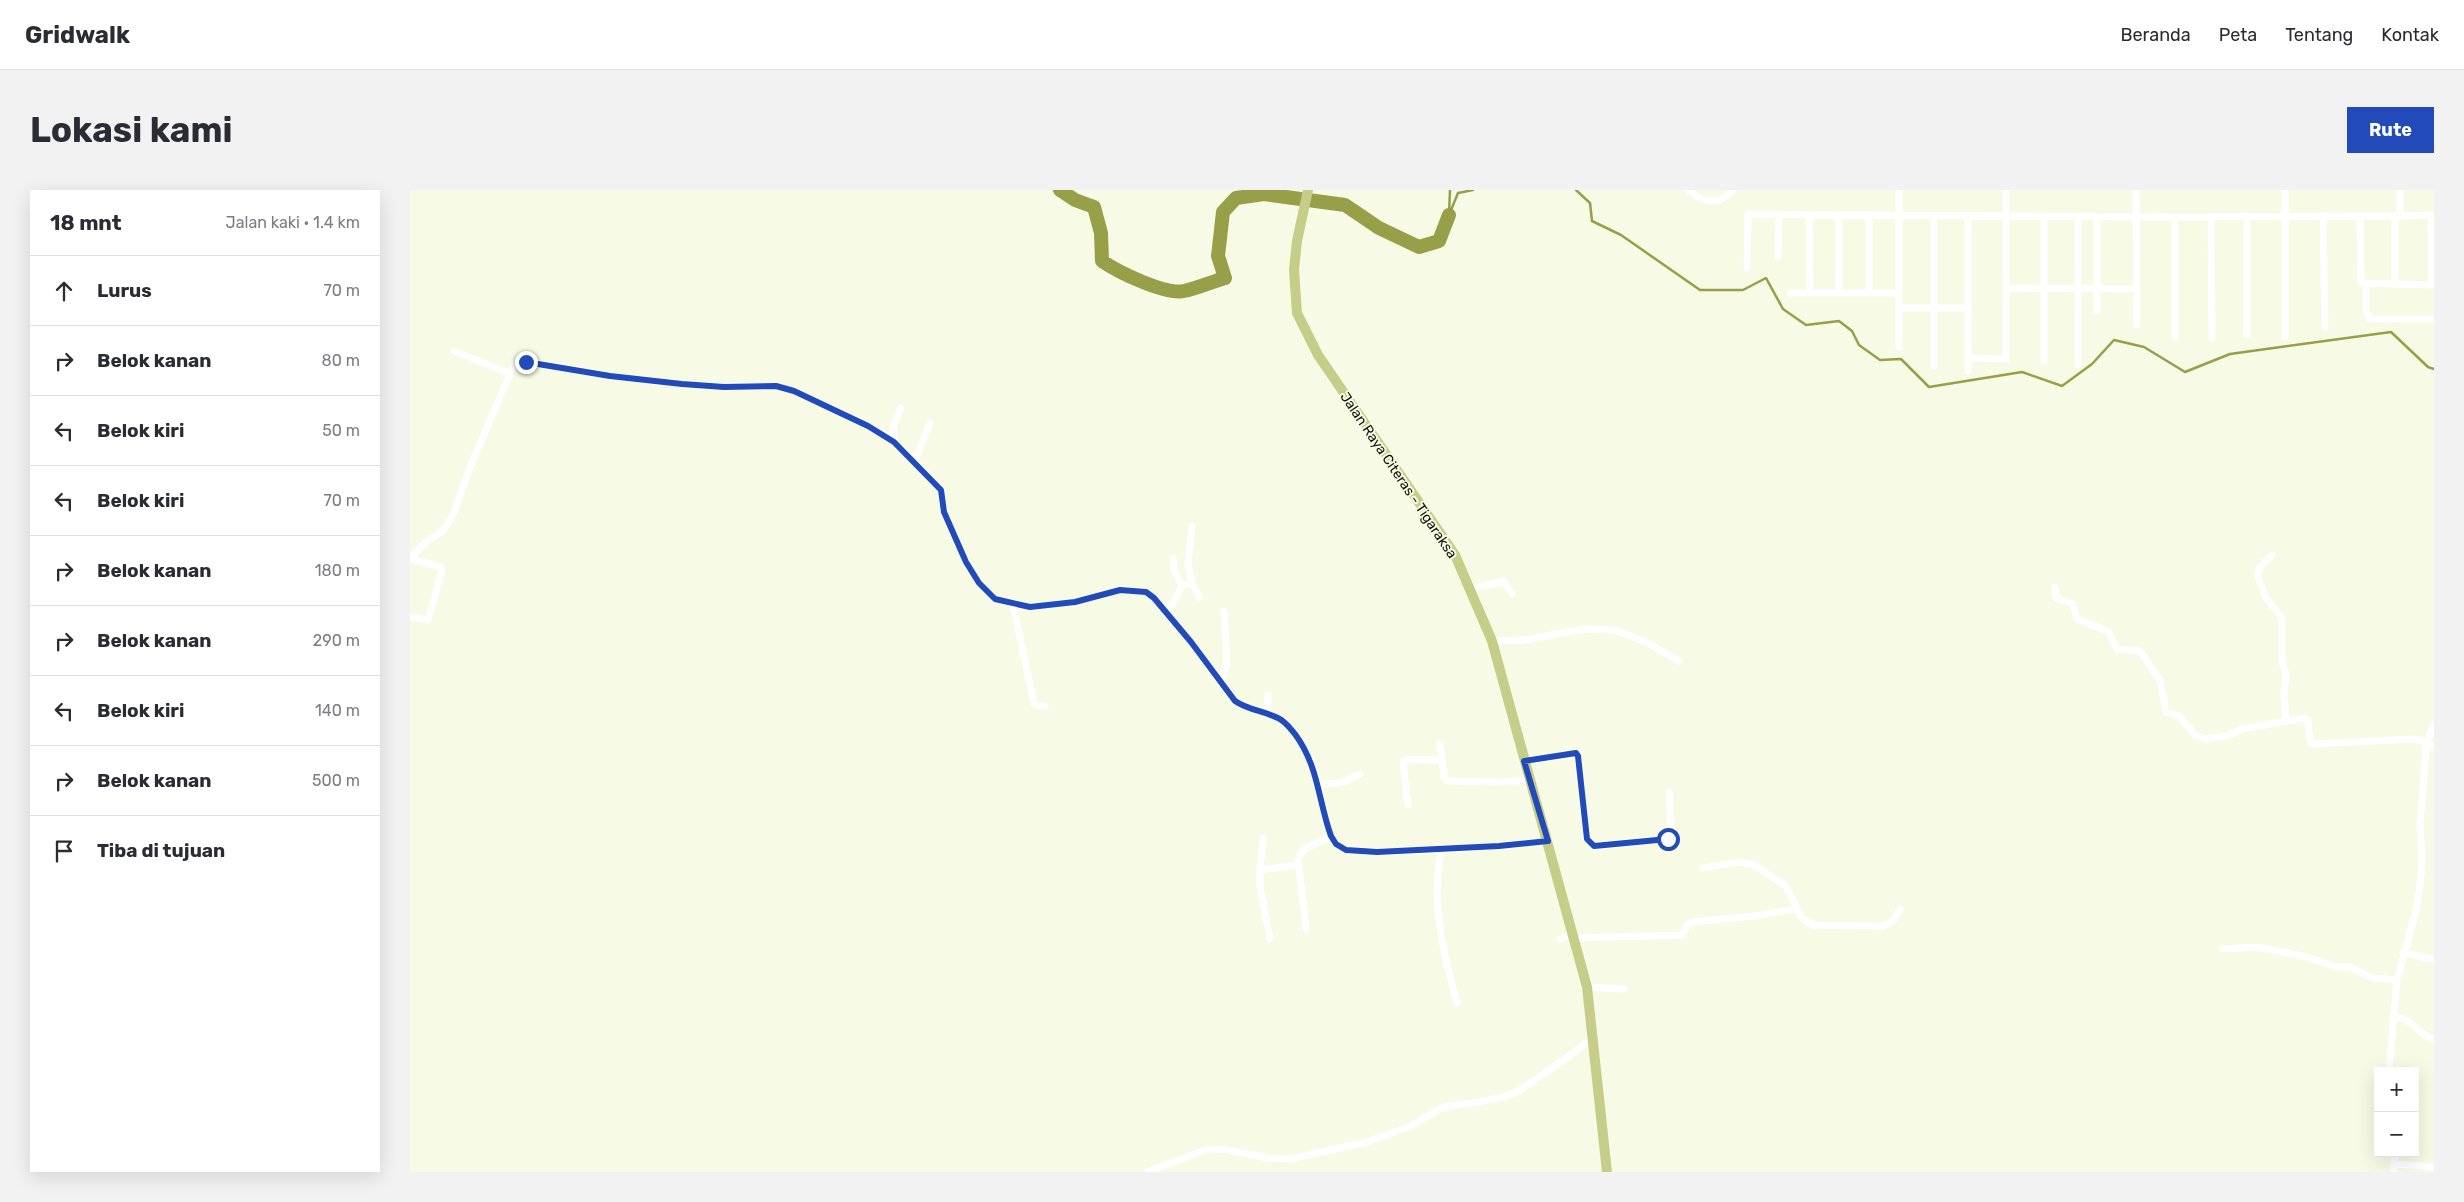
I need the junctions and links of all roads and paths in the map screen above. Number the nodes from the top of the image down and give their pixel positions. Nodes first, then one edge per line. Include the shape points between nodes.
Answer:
1 (1308, 190) edge
2 (1689, 190) edge
3 (1733, 190) edge
4 (1899, 190) edge
5 (2006, 190) edge
6 (2136, 190) edge
7 (2286, 190) edge
8 (2400, 190) edge
9 (1779, 214) junction
10 (1810, 214) junction
11 (1839, 214) junction
12 (1869, 215) junction
13 (1898, 215) junction
14 (1934, 215) junction
15 (2432, 215) edge
16 (1968, 216) junction
17 (2006, 216) junction
18 (2044, 216) junction
19 (2078, 216) junction
20 (2247, 216) junction
21 (2286, 216) junction
22 (2323, 216) junction
23 (2360, 216) junction
24 (2398, 216) junction
25 (2097, 217) junction
26 (2137, 217) junction
27 (2175, 217) junction
28 (2211, 217) junction
29 (2433, 250) edge
30 (1778, 257) dead end
31 (1747, 268) dead end
32 (2366, 285) junction
33 (2395, 285) junction
34 (2433, 285) edge
35 (2006, 288) junction
36 (2044, 288) junction
37 (2078, 288) junction
38 (2098, 288) junction
39 (2137, 289) junction
40 (1790, 293) dead end
41 (1810, 293) junction
42 (1839, 293) junction
43 (1869, 293) junction
44 (1898, 293) junction
45 (1899, 308) junction
46 (1934, 308) junction
47 (1968, 308) junction
48 (2097, 311) dead end
49 (2434, 319) edge
50 (2137, 324) dead end
51 (2325, 327) dead end
52 (2247, 334) dead end
53 (2175, 337) dead end
54 (2285, 337) dead end
55 (2212, 338) dead end
56 (1899, 347) dead end
57 (454, 351) dead end
58 (1968, 358) junction
59 (2044, 361) dead end
60 (2078, 365) dead end
61 (1934, 366) dead end
62 (1968, 371) dead end
63 (510, 373) junction
64 (901, 408) dead end
65 (930, 423) dead end
66 (894, 442) junction
67 (916, 461) junction
68 (1192, 526) dead end
69 (2272, 555) dead end
70 (1173, 558) dead end
71 (411, 559) edge
72 (1192, 583) junction
73 (1182, 586) junction
74 (2055, 587) dead end
75 (1470, 589) junction
76 (1512, 594) dead end
77 (1199, 597) dead end
78 (1013, 605) junction
79 (1224, 611) dead end
80 (1167, 615) junction
81 (410, 617) edge
82 (1492, 641) junction
83 (1679, 661) dead end
84 (1222, 685) junction
85 (1268, 695) dead end
86 (1045, 706) dead end
87 (1267, 714) junction
88 (2286, 722) junction
89 (2434, 724) edge
90 (1440, 744) dead end
91 (2429, 745) edge
92 (1442, 760) junction
93 (1524, 761) junction
94 (1360, 774) dead end
95 (1528, 780) junction
96 (1319, 784) junction
97 (1669, 792) dead end
98 (1408, 806) dead end
99 (1331, 836) junction
100 (1263, 838) dead end
101 (1548, 841) junction
102 (1442, 849) junction
103 (1298, 865) junction
104 (1703, 868) dead end
105 (1260, 870) junction
106 (1900, 908) dead end
107 (1795, 909) junction
108 (1306, 928) dead end
109 (1573, 935) junction
110 (1270, 939) dead end
111 (1561, 939) dead end
112 (2223, 948) dead end
113 (2403, 953) junction
114 (2434, 960) edge
115 (2397, 980) junction
116 (1586, 987) junction
117 (1624, 989) dead end
118 (1457, 1003) dead end
119 (2395, 1017) junction
120 (1593, 1035) junction
121 (2434, 1040) edge
122 (2389, 1067) edge
123 (2434, 1167) edge
124 (2393, 1168) edge
125 (1149, 1171) dead end
126 (1607, 1172) edge

1 - 75 main road, Jalan Raya Citeras - Tigaraksa via 1294,270 1296,305 1302,326 1318,355 1455,555
2 - 3 street via 1699,200 1714,202
4 - 13 street
5 - 17 street
6 - 26 street
7 - 21 street
8 - 24 street
9 - 10 street
9 - 30 street
9 - 31 street via 1748,214
10 - 11 street
10 - 41 street
11 - 12 street
11 - 42 street
12 - 13 street
12 - 43 street
13 - 14 street
13 - 44 street
14 - 16 street
14 - 46 street
15 - 24 street
15 - 29 street
16 - 17 street
16 - 47 street
17 - 18 street
17 - 35 street
18 - 19 street
18 - 36 street
19 - 25 street
19 - 37 street
20 - 21 street
20 - 28 street
20 - 52 street
21 - 22 street
21 - 54 street
22 - 23 street
22 - 51 street
23 - 24 street
23 - 32 street via 2360,281
24 - 33 street
25 - 26 street
25 - 38 street
26 - 27 street
26 - 39 street
27 - 28 street
27 - 53 street
28 - 55 street
29 - 34 street
32 - 33 street
32 - 49 street via 2366,312 2370,319
33 - 34 street
35 - 36 street
35 - 58 street via 2006,359
36 - 37 street
36 - 59 street
37 - 38 street
37 - 60 street
38 - 39 street
38 - 48 street
39 - 50 street
40 - 41 street
41 - 42 street
42 - 43 street
43 - 44 street
44 - 45 street
45 - 46 street
45 - 56 street
46 - 47 street
46 - 61 street
47 - 58 street
57 - 63 street
58 - 62 street
63 - 66 street via 514,364 526,362 682,384 776,386 854,419
63 - 71 street via 453,515 443,530 427,541
64 - 66 street via 893,426
65 - 67 street
66 - 67 street
67 - 78 street via 941,490 944,512 952,533 979,583 995,599
68 - 72 street via 1188,565
69 - 88 street via 2259,568 2258,577 2266,598 2282,618
70 - 73 street via 1174,570
71 - 81 street via 442,570 428,620
72 - 73 street
72 - 77 street
73 - 80 street
74 - 88 street via 2056,598 2073,604 2077,619 2110,632 2117,649 2140,651 2160,680 2166,712 2180,716 2195,735 2214,739 2242,729
75 - 76 street via 1504,582
75 - 82 main road, Jalan Raya Citeras - Tigaraksa
78 - 80 street via 1060,605 1132,590 1146,592
78 - 86 street via 1034,703
79 - 84 street via 1226,662
80 - 84 street
82 - 83 street via 1524,640 1584,629 1615,630 1646,642
82 - 93 main road, Jalan Raya Citeras - Tigaraksa
84 - 87 street via 1235,701
85 - 87 street
87 - 96 street via 1278,717 1291,729 1308,754
88 - 91 street via 2307,719 2312,744 2414,739
89 - 91 street
90 - 92 street
91 - 113 street via 2420,826 2421,878 2416,911
92 - 95 street via 1447,781
92 - 98 street via 1413,758 1403,761
93 - 95 main road, Jalan Raya Citeras - Tigaraksa
93 - 97 street via 1577,754 1587,839 1594,846 1668,839
94 - 96 street via 1338,784
95 - 101 main road, Jalan Raya Citeras - Tigaraksa
96 - 99 street
99 - 102 street via 1346,850
99 - 103 street via 1304,849
100 - 105 street
101 - 102 street
101 - 109 main road, Jalan Raya Citeras - Tigaraksa
102 - 118 street via 1437,868 1440,916 1447,967
103 - 105 street
103 - 108 street
104 - 107 street via 1739,862 1754,865 1786,886
105 - 110 street
106 - 107 street via 1892,922 1883,926 1813,925
107 - 109 street via 1692,922 1682,935
109 - 111 street
109 - 116 main road, Jalan Raya Citeras - Tigaraksa
112 - 115 street via 2256,947 2307,957 2336,968 2351,967 2372,978
113 - 114 street
113 - 115 street
115 - 119 street
116 - 117 street
116 - 120 main road, Jalan Raya Citeras - Tigaraksa
119 - 121 street via 2411,1022
119 - 122 street
120 - 125 street via 1579,1049 1516,1092 1500,1098 1441,1108 1411,1126 1367,1142 1290,1159 1223,1149 1206,1150
120 - 126 main road, Jalan Raya Citeras - Tigaraksa
123 - 124 street

